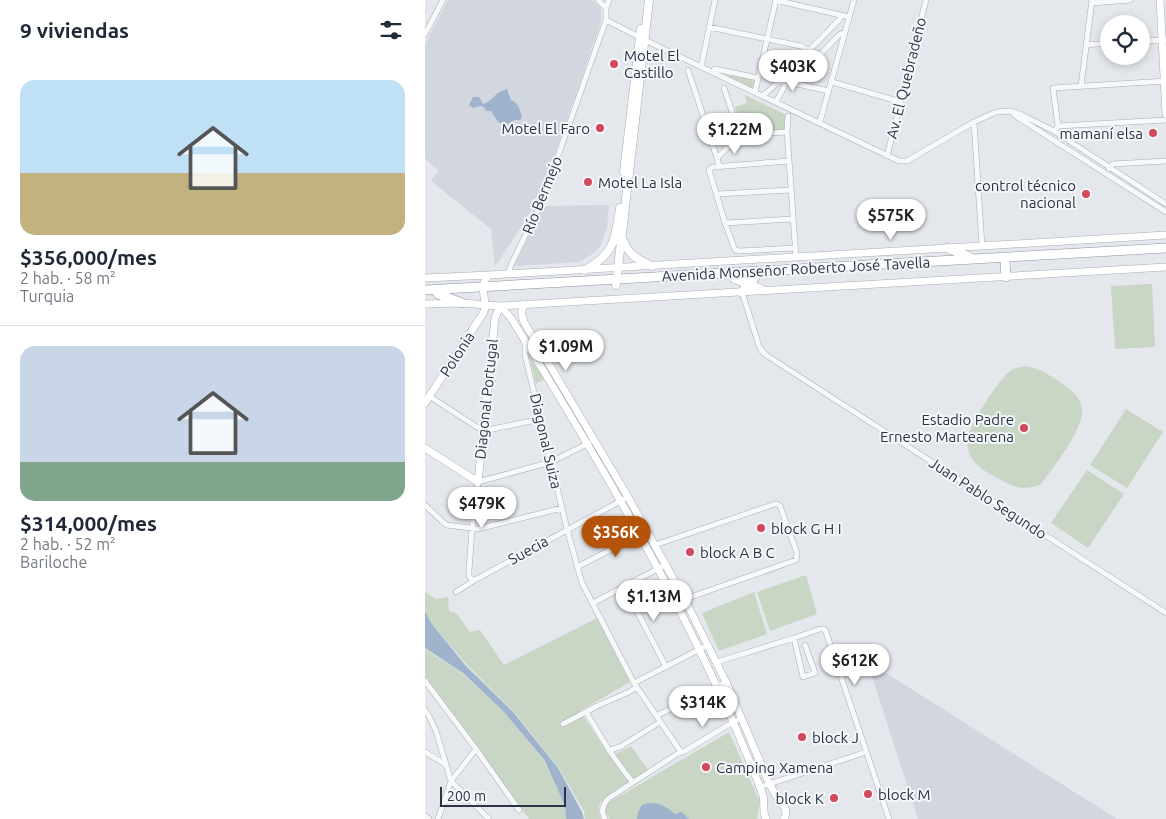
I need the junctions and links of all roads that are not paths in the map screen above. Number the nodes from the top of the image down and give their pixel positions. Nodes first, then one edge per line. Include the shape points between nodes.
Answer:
1 (443, 0) edge
2 (598, 0) edge
3 (609, 0) edge
4 (644, 0) edge
5 (649, 0) edge
6 (715, 0) edge
7 (776, 0) edge
8 (854, 0) edge
9 (926, 0) edge
10 (1131, 0) edge
11 (1160, 0) edge
12 (1092, 1) edge
13 (606, 8) junction
14 (841, 16) junction
15 (849, 17) junction
16 (606, 20) junction
17 (709, 28) junction
18 (426, 30) edge
19 (845, 32) junction
20 (643, 38) junction
21 (767, 39) junction
22 (1164, 40) edge
23 (1150, 41) edge
24 (1100, 44) edge
25 (1087, 45) junction
26 (808, 50) junction
27 (701, 67) junction
28 (688, 70) dead end
29 (712, 72) junction
30 (786, 74) junction
31 (758, 78) junction
32 (1165, 81) edge
33 (778, 82) junction
34 (785, 82) junction
35 (832, 82) junction
36 (793, 83) junction
37 (1081, 86) junction
38 (724, 88) dead end
39 (829, 91) junction
40 (755, 92) junction
41 (763, 96) junction
42 (776, 102) junction
43 (901, 102) junction
44 (1007, 111) junction
45 (1166, 114) edge
46 (788, 116) dead end
47 (1166, 120) edge
48 (973, 122) junction
49 (819, 123) junction
50 (1056, 129) junction
51 (787, 132) junction
52 (740, 135) junction
53 (1050, 138) junction
54 (887, 156) junction
55 (717, 158) junction
56 (1166, 160) edge
57 (789, 161) junction
58 (719, 166) junction
59 (1110, 167) junction
60 (1106, 174) junction
61 (791, 190) junction
62 (717, 194) junction
63 (1166, 204) edge
64 (1166, 212) edge
65 (793, 219) junction
66 (725, 223) junction
67 (1166, 235) edge
68 (622, 236) junction
69 (982, 246) junction
70 (795, 248) junction
71 (948, 248) junction
72 (1166, 248) edge
73 (1166, 253) edge
74 (796, 257) junction
75 (972, 258) junction
76 (1005, 262) junction
77 (652, 266) junction
78 (1166, 267) edge
79 (617, 268) junction
80 (585, 270) junction
81 (508, 274) junction
82 (489, 275) junction
83 (755, 277) junction
84 (1006, 277) junction
85 (425, 278) edge
86 (734, 278) junction
87 (616, 282) junction
88 (746, 288) junction
89 (483, 289) junction
90 (425, 290) edge
91 (762, 290) joint
92 (438, 294) junction
93 (425, 295) edge
94 (612, 300) junction
95 (462, 303) junction
96 (425, 304) edge
97 (486, 304) junction
98 (524, 304) junction
99 (500, 306) junction
100 (524, 340) junction
101 (427, 400) edge
102 (541, 419) junction
103 (483, 431) junction
104 (591, 442) junction
105 (425, 448) edge
106 (551, 462) junction
107 (478, 482) junction
108 (628, 496) junction
109 (620, 500) junction
110 (425, 505) edge
111 (562, 508) junction
112 (472, 529) junction
113 (567, 529) junction
114 (647, 531) junction
115 (639, 535) junction
116 (655, 545) junction
117 (665, 565) junction
118 (577, 566) junction
119 (658, 568) junction
120 (473, 581) junction
121 (625, 586) junction
122 (456, 592) dead end
123 (685, 599) junction
124 (593, 603) junction
125 (1166, 613) edge
126 (793, 638) junction
127 (708, 645) junction
128 (805, 645) dead end
129 (699, 650) junction
130 (717, 662) junction
131 (666, 667) junction
132 (425, 681) edge
133 (726, 682) junction
134 (636, 685) junction
135 (717, 686) junction
136 (425, 710) edge
137 (586, 712) junction
138 (742, 718) junction
139 (658, 719) junction
140 (733, 722) junction
141 (563, 724) dead end
142 (476, 750) junction
143 (609, 750) junction
144 (425, 752) edge
145 (681, 752) junction
146 (866, 752) junction
147 (446, 764) junction
148 (451, 781) junction
149 (634, 782) junction
150 (769, 783) junction
151 (760, 787) junction
152 (781, 802) junction
153 (764, 808) junction
154 (519, 810) dead end
155 (425, 816) edge
156 (786, 818) edge
157 (429, 819) edge
158 (438, 819) edge
159 (489, 819) edge
160 (605, 819) edge
161 (766, 819) edge
162 (889, 819) edge

1 - 18 street
2 - 13 street
3 - 13 street, Río Bermejo
4 - 20 main road
5 - 20 main road
6 - 17 street
7 - 14 street
7 - 21 street
8 - 15 street
9 - 43 street, Av. El Quebradeño
10 - 12 street
11 - 22 main road
12 - 25 street
13 - 16 street, Río Bermejo
14 - 15 street
14 - 26 street
15 - 19 street
16 - 20 street
16 - 81 street, Río Bermejo via 542,201
17 - 21 street
17 - 27 street
19 - 35 street
19 - 36 street
20 - 27 street
20 - 68 main road
20 - 80 main road via 616,236 605,257
21 - 26 street
21 - 31 street
22 - 23 street
22 - 32 main road
24 - 25 street
25 - 37 street
26 - 30 street
27 - 29 street
28 - 55 street
29 - 31 street via 720,70
29 - 40 street
30 - 33 street
30 - 34 street
31 - 40 street
32 - 37 street
32 - 45 main road
33 - 34 street
33 - 41 street
34 - 36 street
34 - 42 street
35 - 39 street
35 - 43 street
36 - 39 street
37 - 50 street via 1053,88
38 - 52 street
39 - 49 street
40 - 41 street
41 - 42 street
42 - 49 street
43 - 54 street, Av. El Quebradeño
44 - 48 street
44 - 50 street
44 - 53 street
46 - 51 street
47 - 50 street
48 - 54 street via 907,162
48 - 69 street
49 - 54 street
50 - 53 street
50 - 59 street
51 - 52 street
51 - 57 street
52 - 55 street
53 - 60 street
55 - 58 street
56 - 59 street via 1113,164
57 - 58 street
57 - 61 street
58 - 62 street via 710,169
59 - 60 street
59 - 63 street
60 - 64 street
61 - 62 street
61 - 65 street
62 - 66 street
65 - 66 street
65 - 70 street
66 - 70 street via 737,251
67 - 69 main road
68 - 77 main road via 632,254
68 - 79 main road
69 - 71 main road
70 - 74 street
71 - 74 main road
71 - 75 highway
72 - 75 highway, Avenida Monseñor Roberto José Tavella
73 - 76 highway, Avenida Monseñor Roberto José Tavella
74 - 77 main road
75 - 87 highway, Avenida Monseñor Roberto José Tavella
76 - 83 highway, Avenida Monseñor Roberto José Tavella
76 - 84 highway
77 - 79 main road
78 - 84 main road
79 - 80 main road
79 - 87 main road
80 - 81 main road
81 - 82 main road
82 - 85 main road
82 - 89 main road
83 - 86 highway, Avenida Monseñor Roberto José Tavella
83 - 88 highway
84 - 91 main road
86 - 87 highway, Avenida Monseñor Roberto José Tavella
86 - 88 highway
87 - 89 highway, Avenida Monseñor Roberto José Tavella
87 - 94 main road via 616,295
88 - 91 highway
88 - 94 main road
88 - 125 street, Juan Pablo Segundo via 759,346 766,355
89 - 90 highway, Avenida Monseñor Roberto José Tavella
89 - 92 highway, Avenida Monseñor Roberto José Tavella
89 - 97 main road
92 - 93 highway, Avenida Monseñor Roberto José Tavella
92 - 95 highway
94 - 98 main road
95 - 96 main road
95 - 97 main road
97 - 99 main road
97 - 101 main road, Polonia via 482,316
98 - 99 main road
98 - 104 main road via 521,316
99 - 100 main road
99 - 103 main road, Diagonal Portugal via 495,318
100 - 102 street, Diagonal Suiza
100 - 104 main road
101 - 103 street
102 - 103 street
102 - 106 street, Diagonal Suiza
103 - 107 main road, Diagonal Portugal
104 - 106 street
104 - 108 main road
104 - 109 main road
105 - 107 main road
106 - 107 street
106 - 111 street, Diagonal Suiza
107 - 112 street, Diagonal Portugal
108 - 109 street, Suecia
108 - 114 main road
109 - 113 street, Suecia
109 - 115 main road
110 - 112 street via 447,525
111 - 112 street
111 - 113 street, Diagonal Suiza
112 - 120 street, Diagonal Portugal via 469,576
113 - 118 street, Diagonal Suiza
113 - 120 street, Suecia
114 - 115 street
114 - 116 main road
115 - 118 street
115 - 119 main road
116 - 117 main road
116 - 123 street via 775,504 780,506 797,553 796,560
117 - 119 street
117 - 123 main road
118 - 124 street, Diagonal Suiza
119 - 121 street
119 - 129 main road
120 - 122 street, Suecia
121 - 124 street
121 - 131 street
123 - 127 main road
124 - 134 street, Diagonal Suiza
126 - 128 street via 803,677 815,672
126 - 130 street
126 - 146 street via 820,629 826,632
127 - 129 street
127 - 130 main road
129 - 131 street
129 - 135 main road
130 - 133 main road
131 - 134 street
132 - 142 street
133 - 135 street
133 - 138 main road
134 - 137 street via 629,692
134 - 139 street, Diagonal Suiza
135 - 139 street
135 - 140 main road
136 - 147 street
137 - 141 street
137 - 143 street
138 - 140 street
138 - 150 main road
139 - 143 street via 620,747
139 - 145 street, Diagonal Suiza
140 - 145 street
140 - 151 main road
142 - 148 street
142 - 154 street
143 - 149 street
144 - 147 street
145 - 149 street
146 - 150 street
146 - 162 street
147 - 148 street
148 - 158 street
148 - 159 street
149 - 160 street via 604,803
150 - 151 street
150 - 152 main road
151 - 153 main road
152 - 153 main road via 769,802
152 - 156 main road via 787,810
153 - 161 main road
155 - 157 street

